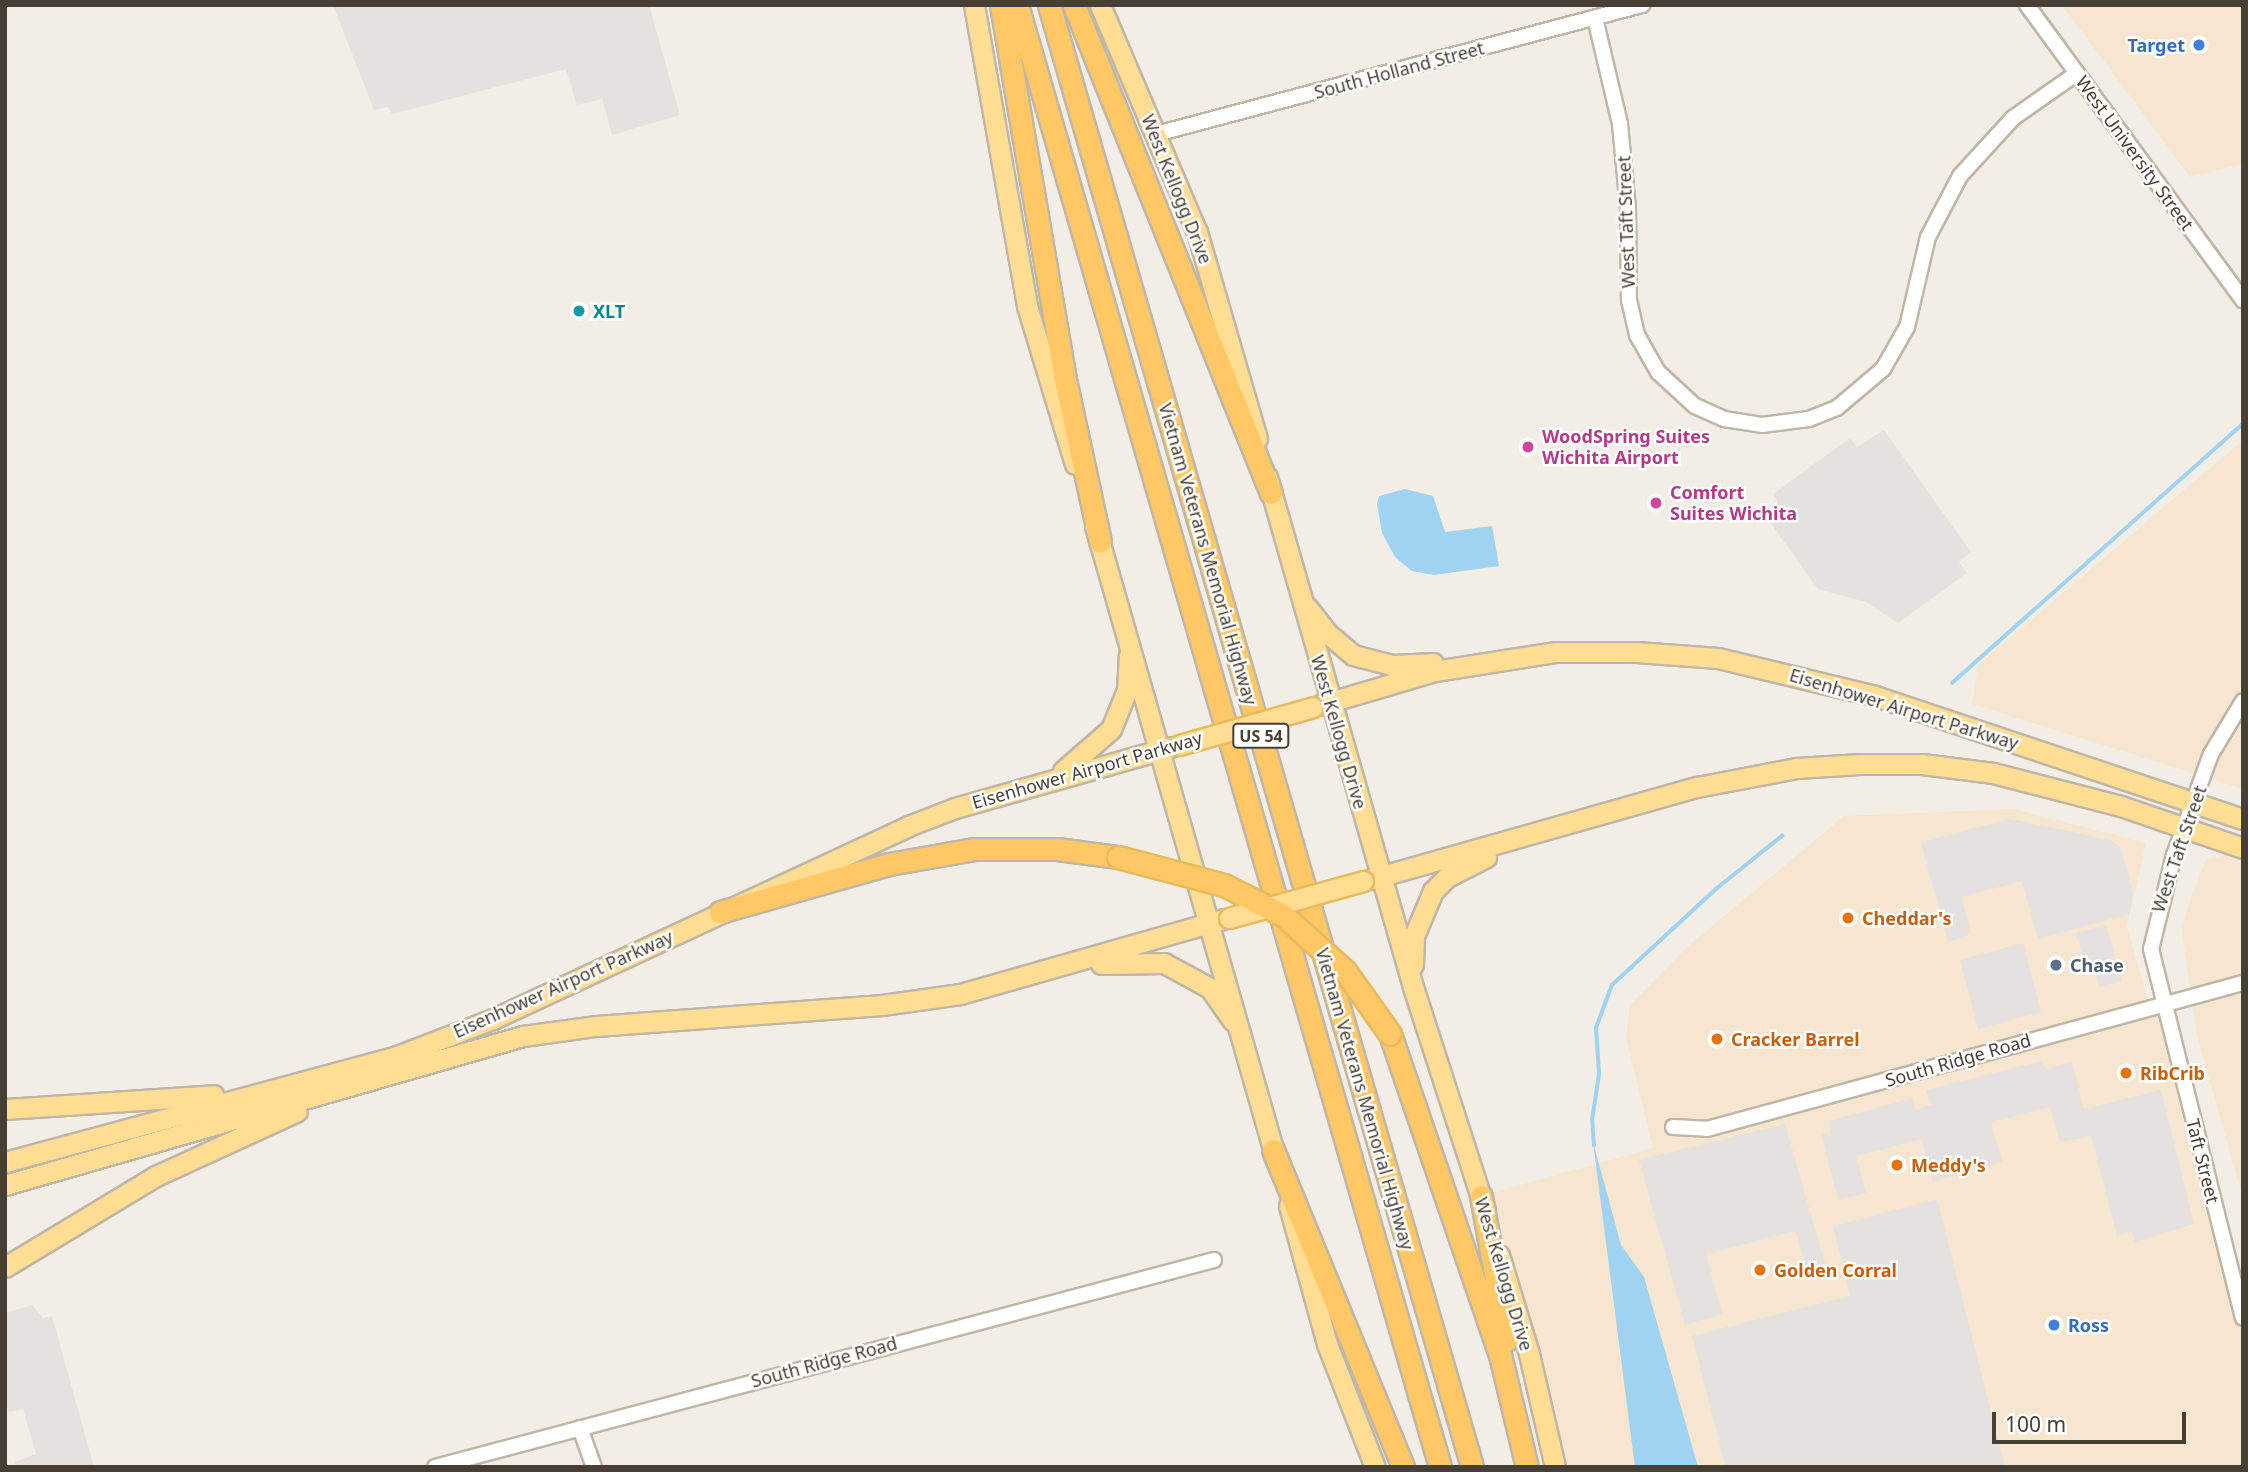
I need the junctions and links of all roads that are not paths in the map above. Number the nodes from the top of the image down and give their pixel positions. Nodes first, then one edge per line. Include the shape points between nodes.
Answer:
1 (974, 5) edge
2 (1001, 5) edge
3 (1017, 5) edge
4 (1049, 5) edge
5 (1074, 5) edge
6 (1100, 5) edge
7 (1642, 5) edge
8 (2027, 5) edge
9 (1595, 18) junction
10 (2077, 73) junction
11 (1156, 134) junction
12 (2243, 300) edge
13 (1271, 493) junction
14 (1100, 541) junction
15 (1300, 597) junction
16 (1130, 644) junction
17 (1476, 662) junction
18 (2243, 701) edge
19 (1321, 705) junction
20 (1170, 747) junction
21 (1031, 785) junction
22 (2194, 802) junction
23 (2243, 819) edge
24 (1555, 827) junction
25 (2185, 828) junction
26 (2243, 848) edge
27 (1372, 879) junction
28 (720, 912) junction
29 (1220, 920) junction
30 (1034, 974) junction
31 (2243, 983) edge
32 (1413, 986) junction
33 (2164, 1005) junction
34 (1242, 1034) junction
35 (264, 1090) junction
36 (340, 1091) junction
37 (5, 1109) edge
38 (1673, 1127) dead end
39 (1273, 1150) junction
40 (5, 1162) edge
41 (5, 1185) edge
42 (1480, 1196) junction
43 (1214, 1260) dead end
44 (5, 1267) edge
45 (2243, 1318) edge
46 (580, 1428) junction
47 (1526, 1461) edge
48 (435, 1467) edge
49 (594, 1467) edge
50 (1375, 1467) edge
51 (1402, 1467) edge
52 (1440, 1467) edge
53 (1472, 1467) edge
54 (1555, 1467) edge

1 - 14 main road via 1027,306
2 - 14 highway via 1066,384
3 - 52 highway, Vietnam Veterans Memorial Highway / US 54
4 - 53 highway, Vietnam Veterans Memorial Highway / US 54
5 - 13 highway
6 - 11 main road, West Kellogg Drive
7 - 9 street, South Holland Street
8 - 10 street, West University Street
9 - 10 street, West Taft Street via 1620,124 1630,311 1644,351 1658,372 1695,406 1741,423 1789,423 1838,407 1883,369 1907,327 1928,237 1960,176 2013,118
9 - 11 street, South Holland Street
10 - 12 street, West University Street
11 - 13 main road, West Kellogg Drive via 1216,284
13 - 15 main road, West Kellogg Drive
14 - 16 main road
15 - 17 main road via 1340,645 1373,662
15 - 19 main road, West Kellogg Drive
16 - 20 main road
16 - 21 main road via 1127,690 1111,729 1060,773
17 - 19 main road, Eisenhower Airport Parkway
17 - 22 main road, Eisenhower Airport Parkway via 1555,652 1718,658 1875,696
18 - 22 street, West Taft Street via 2211,754
19 - 20 main road, Eisenhower Airport Parkway, bridge
19 - 27 main road, West Kellogg Drive
20 - 21 main road, Eisenhower Airport Parkway
20 - 29 main road
21 - 28 main road, Eisenhower Airport Parkway via 908,826
22 - 23 main road, Eisenhower Airport Parkway
22 - 25 street, West Taft Street
24 - 25 main road, Eisenhower Airport Parkway via 1748,776 1860,764 1993,773 2121,806
24 - 27 main road, Eisenhower Airport Parkway
24 - 32 main road via 1525,844 1473,861 1433,891 1414,936
25 - 26 main road, Eisenhower Airport Parkway
25 - 33 street, West Taft Street via 2151,937
27 - 29 main road, Eisenhower Airport Parkway, bridge
27 - 32 main road, West Kellogg Drive
28 - 35 main road, Eisenhower Airport Parkway via 493,1019 397,1056
28 - 47 highway, bridge via 889,864 974,849 1057,849 1118,857 1224,885 1283,915 1345,971 1390,1034 1502,1359
29 - 30 main road, Eisenhower Airport Parkway
29 - 34 main road
30 - 34 main road via 1118,962 1164,963 1210,988
30 - 36 main road, Eisenhower Airport Parkway via 918,1001 596,1026 523,1036
31 - 33 street, South Ridge Road
32 - 42 main road, West Kellogg Drive
33 - 38 street, South Ridge Road via 1706,1129
33 - 45 street, Taft Street
34 - 39 main road
35 - 37 main road
35 - 40 main road, Eisenhower Airport Parkway
36 - 41 main road, Eisenhower Airport Parkway
36 - 44 main road via 156,1176
39 - 50 main road via 1327,1343
39 - 51 highway
42 - 47 highway
42 - 54 main road, West Kellogg Drive via 1529,1354
43 - 46 street, South Ridge Road
46 - 48 street, South Ridge Road
46 - 49 street

